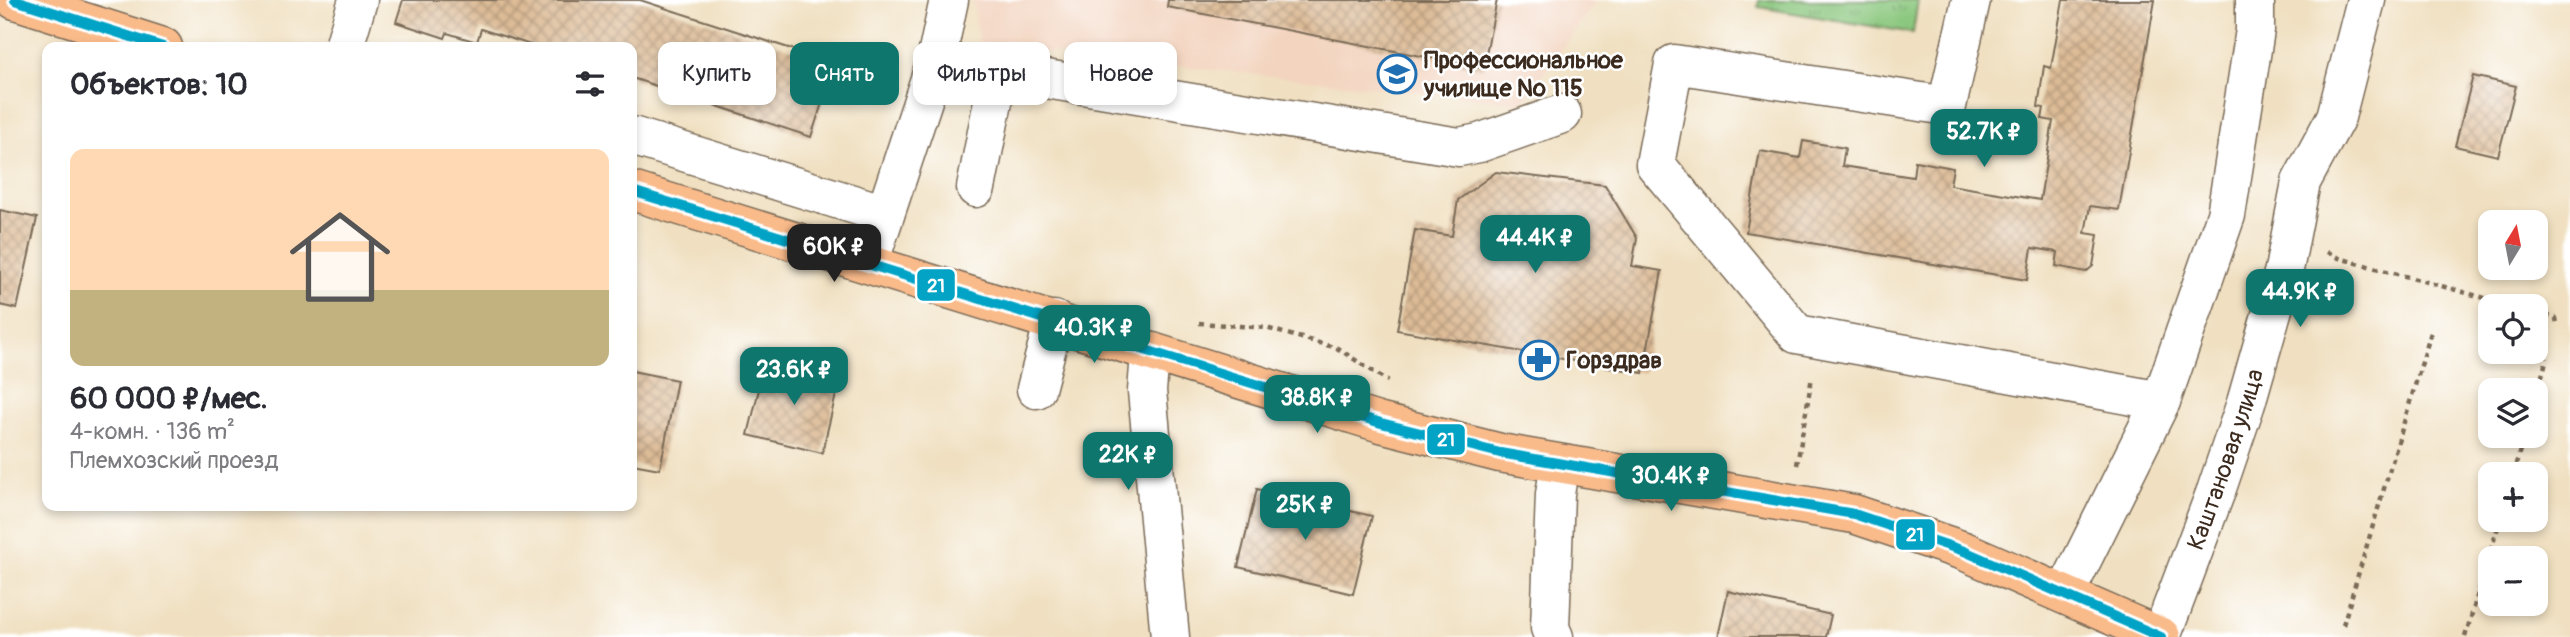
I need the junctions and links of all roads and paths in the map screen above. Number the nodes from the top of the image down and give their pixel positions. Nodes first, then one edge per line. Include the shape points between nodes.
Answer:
1 (15, 0) edge
2 (358, 0) edge
3 (949, 0) edge
4 (1971, 0) edge
5 (2255, 0) edge
6 (2366, 0) edge
7 (147, 42) edge
8 (345, 42) edge
9 (940, 42) edge
10 (1050, 79) edge
11 (921, 105) edge
12 (992, 105) edge
13 (1562, 114) dead end
14 (637, 138) edge
15 (976, 188) dead end
16 (637, 193) edge
17 (885, 214) junction
18 (2324, 249) dead end
19 (869, 263) junction
20 (2478, 298) edge
21 (2548, 316) edge
22 (1054, 320) junction
23 (1189, 322) dead end
24 (2557, 324) dead end
25 (2432, 329) dead end
26 (1818, 338) junction
27 (1152, 352) junction
28 (1390, 383) dead end
29 (1036, 390) dead end
30 (2161, 401) junction
31 (1560, 464) junction
32 (1796, 469) dead end
33 (2496, 532) edge
34 (2065, 594) junction
35 (2343, 625) dead end
36 (1170, 637) edge
37 (1554, 637) edge
38 (2161, 637) edge
39 (2465, 637) edge

1 - 7 main road
2 - 8 street
3 - 9 street
4 - 26 street via 1947,106 1674,64 1655,164 1797,334
5 - 30 street via 2255,30 2225,215
6 - 38 street, Каштановая улица via 2336,117 2301,182 2284,270 2250,393
10 - 13 street via 1459,147
11 - 17 street
12 - 15 street
14 - 17 street
16 - 19 main road
17 - 19 street
18 - 20 path via 2339,258
19 - 22 main road
21 - 24 path via 2556,318
22 - 27 main road
22 - 29 street
23 - 28 path via 1266,328 1337,348
25 - 35 path
26 - 30 street
26 - 32 path
27 - 31 main road via 1381,423
27 - 36 street via 1147,391
30 - 34 street
31 - 34 main road via 1854,514 1965,551
31 - 37 street via 1549,628
33 - 39 path
34 - 38 main road

